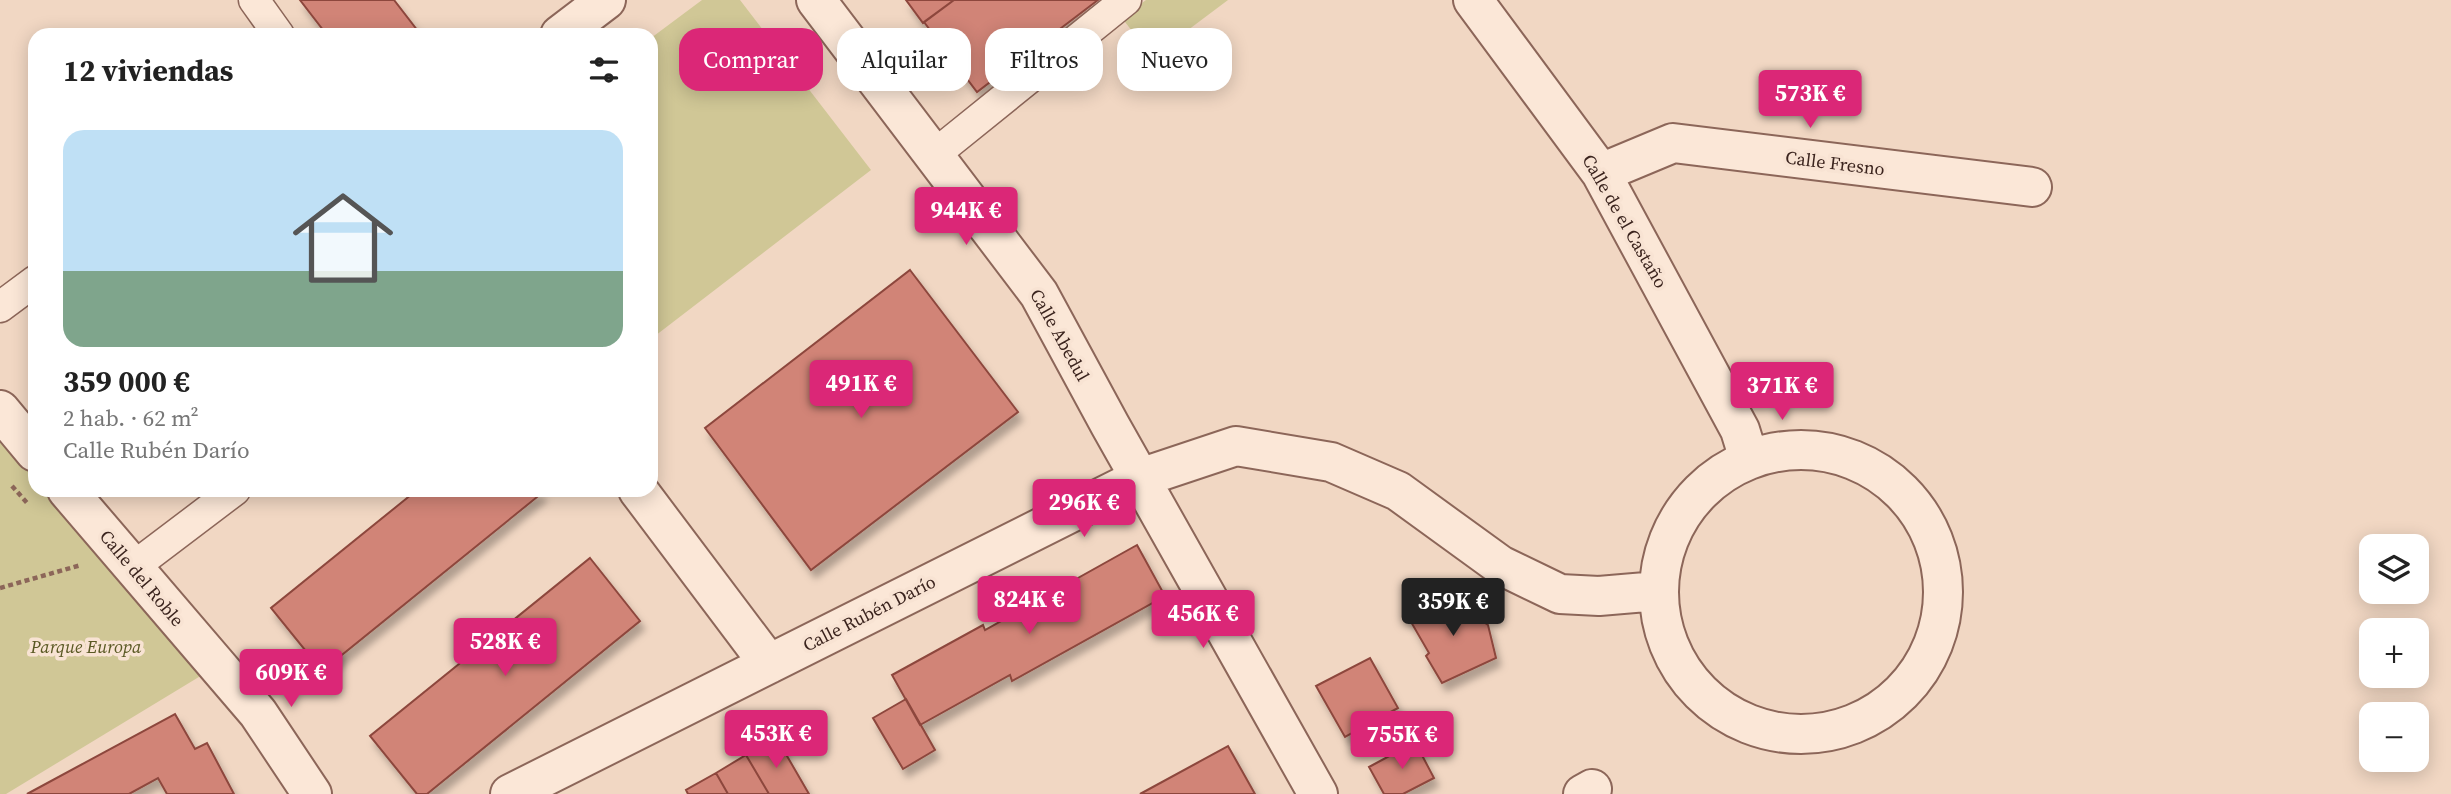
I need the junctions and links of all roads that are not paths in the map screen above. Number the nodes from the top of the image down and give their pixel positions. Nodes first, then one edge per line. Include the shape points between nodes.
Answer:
1 (254, 0) edge
2 (606, 0) edge
3 (816, 0) edge
4 (1126, 0) edge
5 (1473, 0) edge
6 (274, 28) edge
7 (568, 28) edge
8 (934, 155) junction
9 (1601, 173) junction
10 (2032, 187) dead end
11 (28, 286) edge
12 (0, 307) edge
13 (0, 410) edge
14 (28, 444) edge
15 (1749, 459) junction
16 (1140, 478) junction
17 (73, 497) edge
18 (226, 497) edge
19 (643, 497) edge
20 (132, 568) junction
21 (1658, 591) junction
22 (769, 664) junction
23 (312, 794) edge
24 (510, 794) edge
25 (1318, 794) edge

1 - 6 street
2 - 7 street
3 - 8 street, Calle Abedul
4 - 8 street
5 - 9 street, Calle de el Castaño
8 - 16 street, Calle Abedul via 1039,294
9 - 10 street, Calle Fresno via 1672,143
9 - 15 street, Calle de el Castaño via 1740,430
11 - 12 street
13 - 14 street
15 - 21 street via 1712,480 1684,511 1665,549
15 - 21 street via 1797,449 1844,456 1888,478 1921,513 1941,557 1944,606 1931,652 1917,673 1903,692 1864,721 1818,735 1769,732 1724,714 1689,682 1666,639
16 - 21 street, Calle Rubén Darío via 1236,446 1331,462 1398,491 1500,565 1560,594
16 - 22 street, Calle Rubén Darío
16 - 25 street, Calle Abedul
17 - 20 street, Calle del Roble
18 - 20 street
19 - 22 street
20 - 23 street, Calle del Roble via 258,713
22 - 24 street, Calle Rubén Darío

